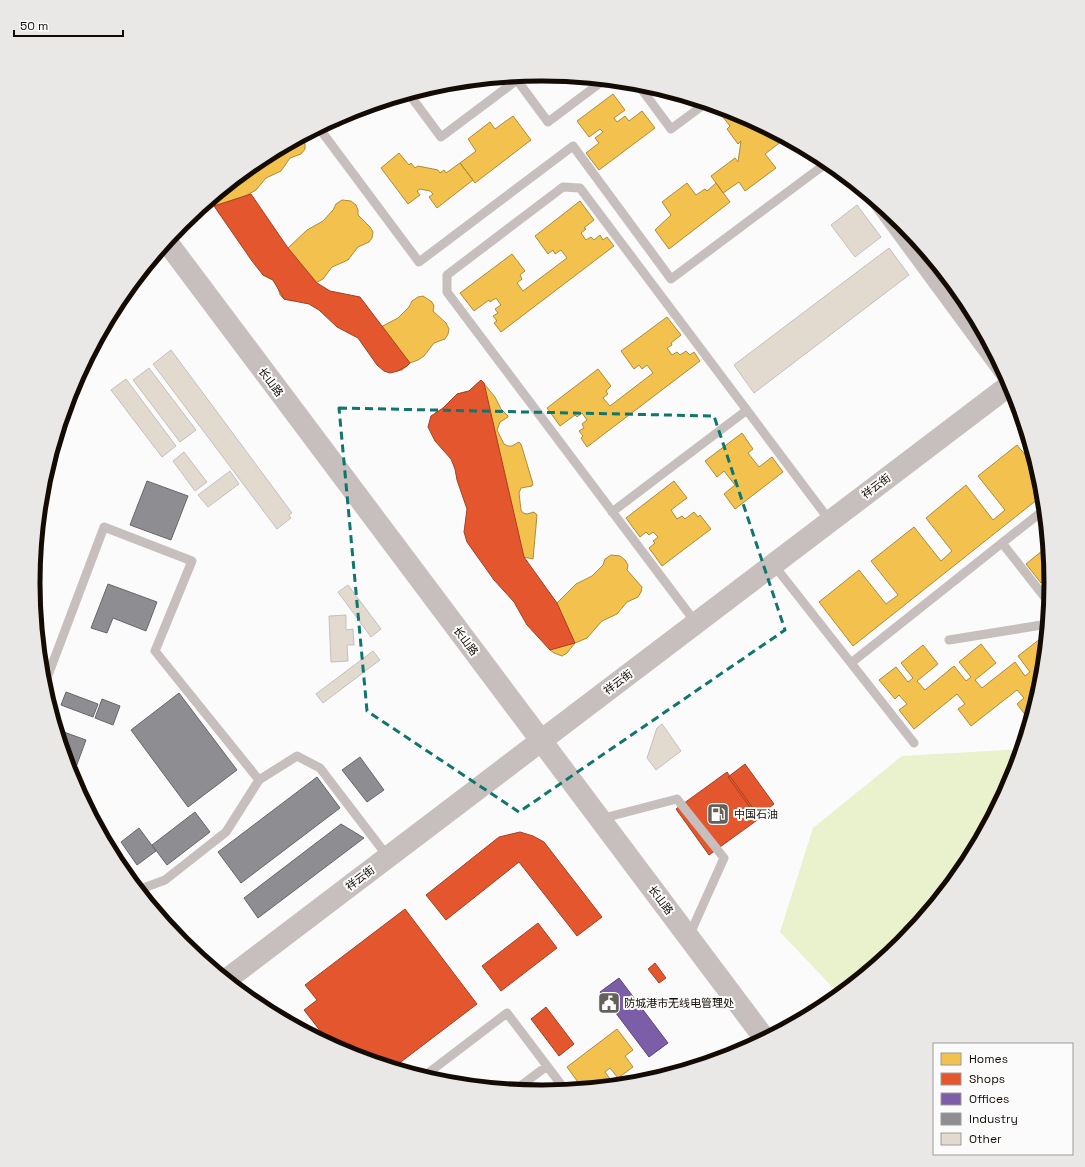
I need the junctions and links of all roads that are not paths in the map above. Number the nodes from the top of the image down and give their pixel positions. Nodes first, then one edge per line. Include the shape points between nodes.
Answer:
1 (515, 82) edge
2 (518, 82) edge
3 (598, 84) edge
4 (642, 91) edge
5 (412, 98) edge
6 (701, 107) edge
7 (322, 132) edge
8 (822, 166) edge
9 (170, 246) edge
10 (926, 259) edge
11 (986, 347) edge
12 (1006, 388) edge
13 (747, 410) junction
14 (612, 512) junction
15 (1040, 513) edge
16 (830, 521) junction
17 (1002, 543) junction
18 (773, 564) junction
19 (1045, 597) edge
20 (696, 623) junction
21 (1043, 625) edge
22 (949, 640) dead end
23 (851, 663) junction
24 (49, 674) edge
25 (541, 741) junction
26 (914, 743) dead end
27 (260, 780) junction
28 (600, 819) junction
29 (388, 857) junction
30 (143, 888) edge
31 (688, 937) junction
32 (230, 977) edge
33 (762, 1035) edge
34 (547, 1066) junction
35 (429, 1073) edge
36 (521, 1085) edge
37 (562, 1085) edge

1 - 5 lane via 441,137
2 - 3 lane via 548,122
4 - 6 lane via 671,130
7 - 8 lane via 419,262 573,146 671,279
9 - 25 street, 长山路
10 - 11 street
12 - 16 street, 祥云街
13 - 14 lane
13 - 14 lane via 580,188 563,187 447,275 447,292
13 - 16 lane
14 - 20 lane
15 - 17 lane
16 - 18 street, 祥云街
17 - 19 lane
17 - 23 lane
18 - 20 street, 祥云街
18 - 23 lane
20 - 25 street, 祥云街
21 - 22 lane
23 - 26 lane
24 - 27 lane via 104,527 192,561 154,651
25 - 28 street, 长山路
25 - 29 street, 祥云街
27 - 29 lane via 297,756 320,768
27 - 30 lane via 226,832 164,880
28 - 31 street, 长山路
28 - 31 lane via 677,799 724,858
29 - 32 street, 祥云街
31 - 33 street, 长山路
34 - 35 lane via 507,1013
34 - 36 lane
34 - 37 lane

